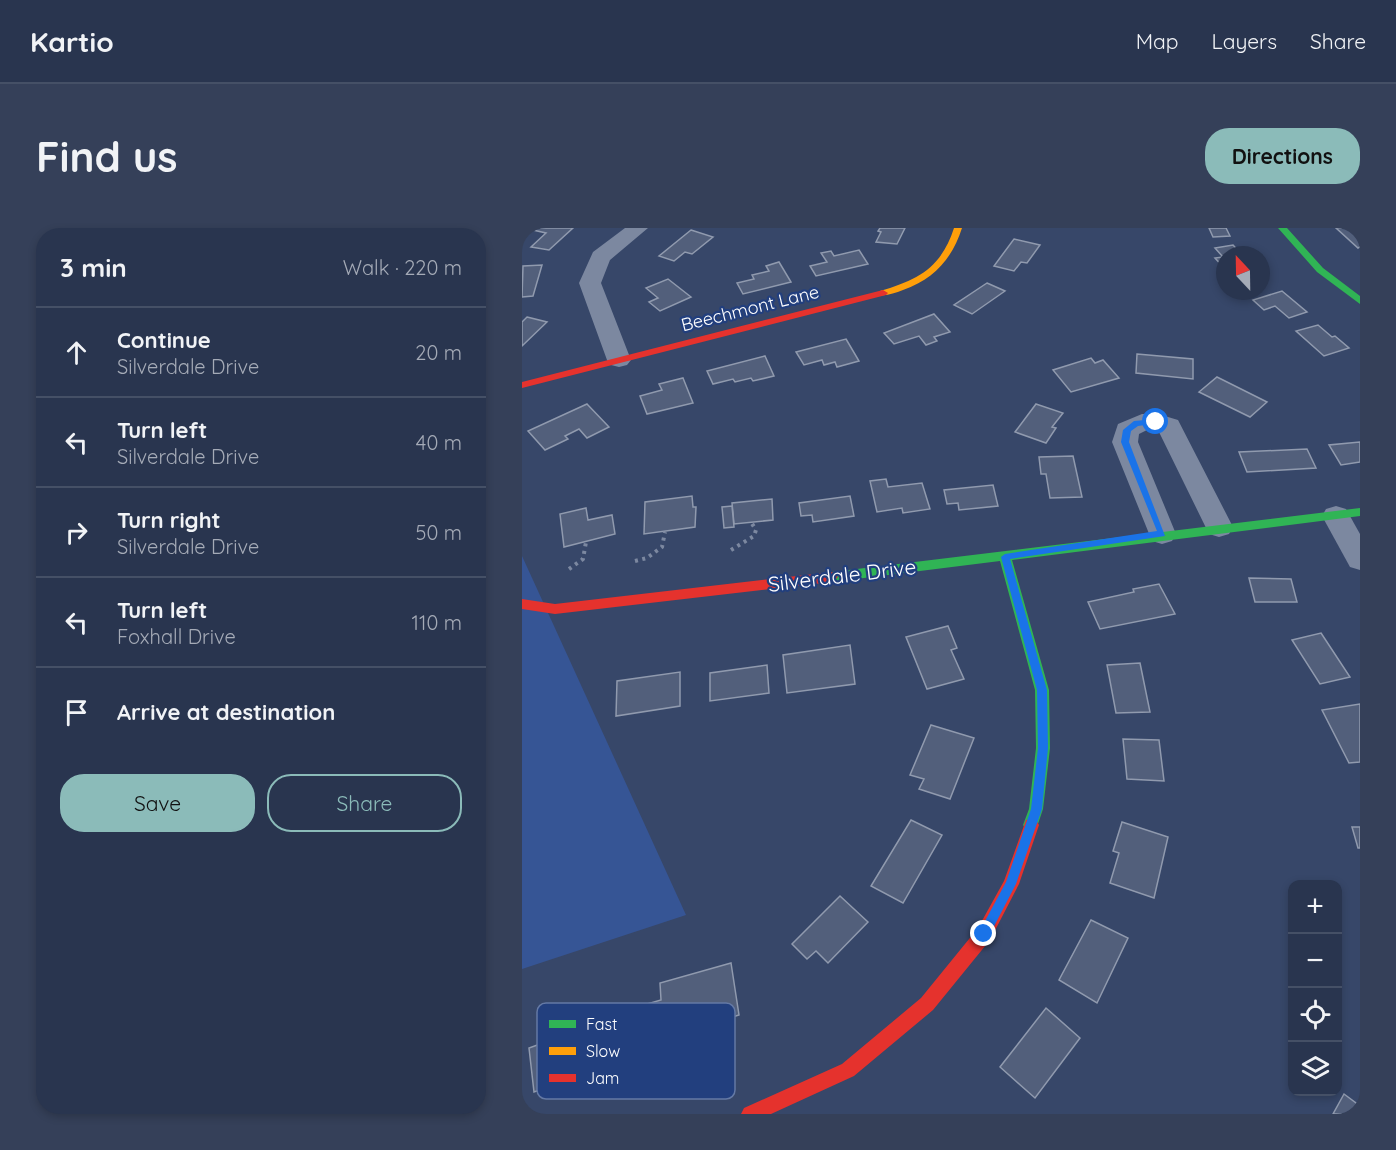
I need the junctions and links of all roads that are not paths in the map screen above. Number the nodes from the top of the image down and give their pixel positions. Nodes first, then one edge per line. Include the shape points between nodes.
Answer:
1 (638, 228) edge
2 (958, 228) edge
3 (1282, 228) edge
4 (1360, 301) edge
5 (619, 360) junction
6 (522, 385) edge
7 (1348, 514) edge
8 (1219, 527) junction
9 (1162, 534) junction
10 (1005, 557) junction
11 (1360, 559) edge
12 (522, 604) edge
13 (750, 1114) edge

1 - 5 street via 601,257 590,283
2 - 5 street, Beechmont Lane via 954,247 945,262 928,276 892,291
3 - 4 street via 1320,270
5 - 6 street, Beechmont Lane
7 - 8 street, Silverdale Drive
7 - 11 street
8 - 9 street, Silverdale Drive
8 - 9 street via 1168,426 1136,423 1127,430 1125,442
9 - 10 street, Silverdale Drive
10 - 12 street, Silverdale Drive via 555,609
10 - 13 street via 1042,690 1043,748 1036,809 1011,884 984,934 927,1004 848,1070

